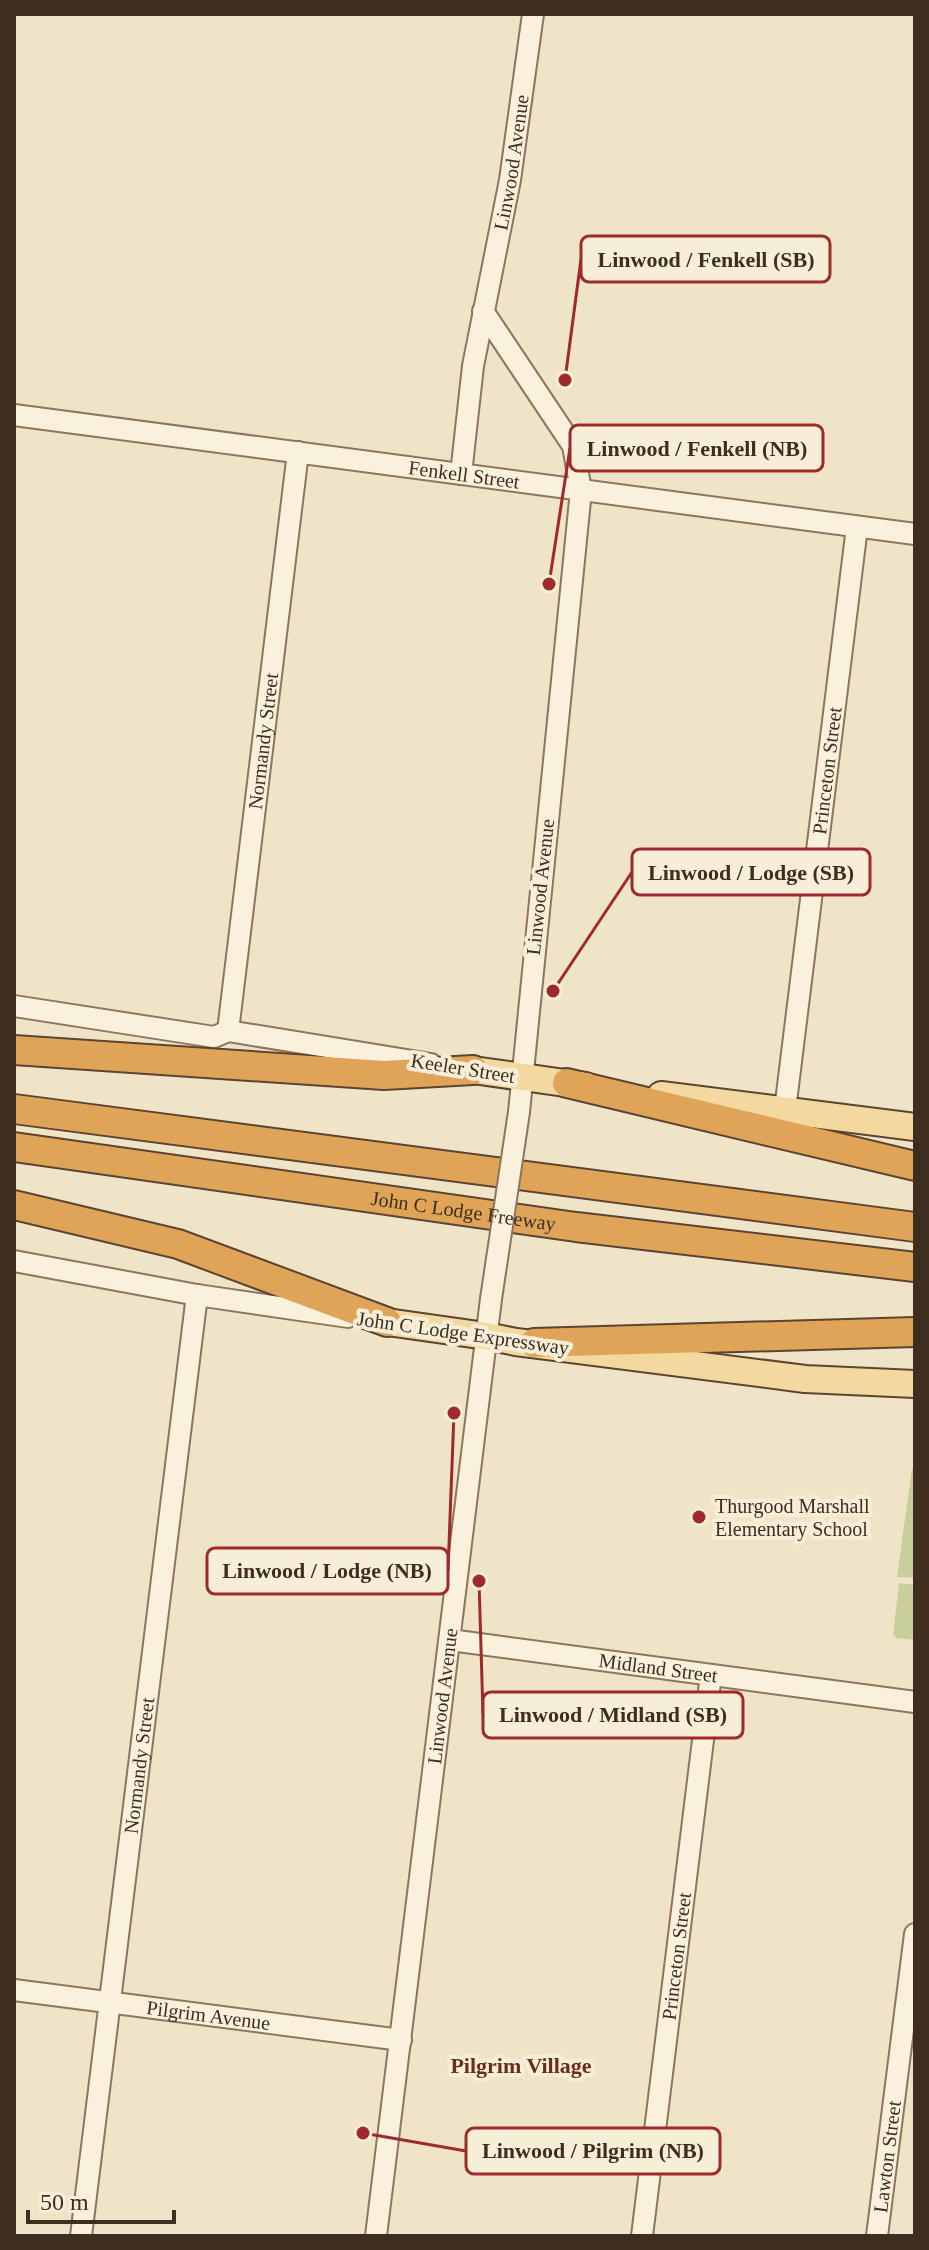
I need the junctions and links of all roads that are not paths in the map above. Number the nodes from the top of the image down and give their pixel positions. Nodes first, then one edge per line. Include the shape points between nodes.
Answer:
1 (533, 14) edge
2 (483, 311) junction
3 (14, 415) edge
4 (298, 452) junction
5 (461, 474) junction
6 (581, 490) junction
7 (857, 527) junction
8 (915, 534) edge
9 (14, 1006) edge
10 (228, 1031) junction
11 (14, 1050) edge
12 (473, 1070) junction
13 (523, 1078) junction
14 (567, 1083) junction
15 (14, 1109) edge
16 (785, 1110) junction
17 (915, 1127) edge
18 (14, 1147) edge
19 (915, 1166) edge
20 (14, 1205) edge
21 (915, 1227) edge
22 (14, 1261) edge
23 (915, 1267) edge
24 (197, 1295) junction
25 (387, 1322) junction
26 (915, 1332) edge
27 (486, 1336) junction
28 (534, 1343) junction
29 (915, 1384) edge
30 (450, 1640) junction
31 (711, 1675) junction
32 (915, 1702) edge
33 (915, 1934) edge
34 (14, 1990) edge
35 (110, 2003) junction
36 (401, 2040) junction
37 (81, 2236) edge
38 (376, 2236) edge
39 (642, 2236) edge
40 (877, 2236) edge

1 - 2 street, Linwood Avenue via 510,180
2 - 5 street, Linwood Avenue
2 - 6 street, Linwood Avenue via 573,446
3 - 4 street, Fenkell Street
4 - 5 street, Fenkell Street
4 - 10 street, Normandy Street
5 - 6 street, Fenkell Street
6 - 7 street, Fenkell Street
6 - 13 street, Linwood Avenue
7 - 8 street, Fenkell Street
7 - 16 street, Princeton Street
9 - 10 street, Keeler Street via 214,1037
10 - 12 street, Keeler Street
11 - 12 highway via 384,1075
12 - 13 main road, Keeler Street
13 - 14 main road, Keeler Street
13 - 27 street, Linwood Avenue, bridge
14 - 16 main road, Keeler Street
14 - 19 highway
15 - 21 highway, John C Lodge Freeway
16 - 17 main road, Keeler Street
18 - 23 highway, John C Lodge Freeway via 576,1227
20 - 25 highway via 178,1244
22 - 24 street, John C Lodge Expressway
24 - 25 street, John C Lodge Expressway
24 - 35 street, Normandy Street
25 - 27 main road, John C Lodge Expressway
26 - 28 highway
27 - 28 main road, John C Lodge Expressway
27 - 30 street, Linwood Avenue
28 - 29 main road, John C Lodge Expressway via 805,1379
30 - 31 street, Midland Street
30 - 36 street, Linwood Avenue
31 - 32 street, Midland Street
31 - 39 street, Princeton Street
33 - 40 street, Lawton Street
34 - 35 street, Pilgrim Avenue
35 - 36 street, Pilgrim Avenue
35 - 37 street, Normandy Street
36 - 38 street, Linwood Avenue

